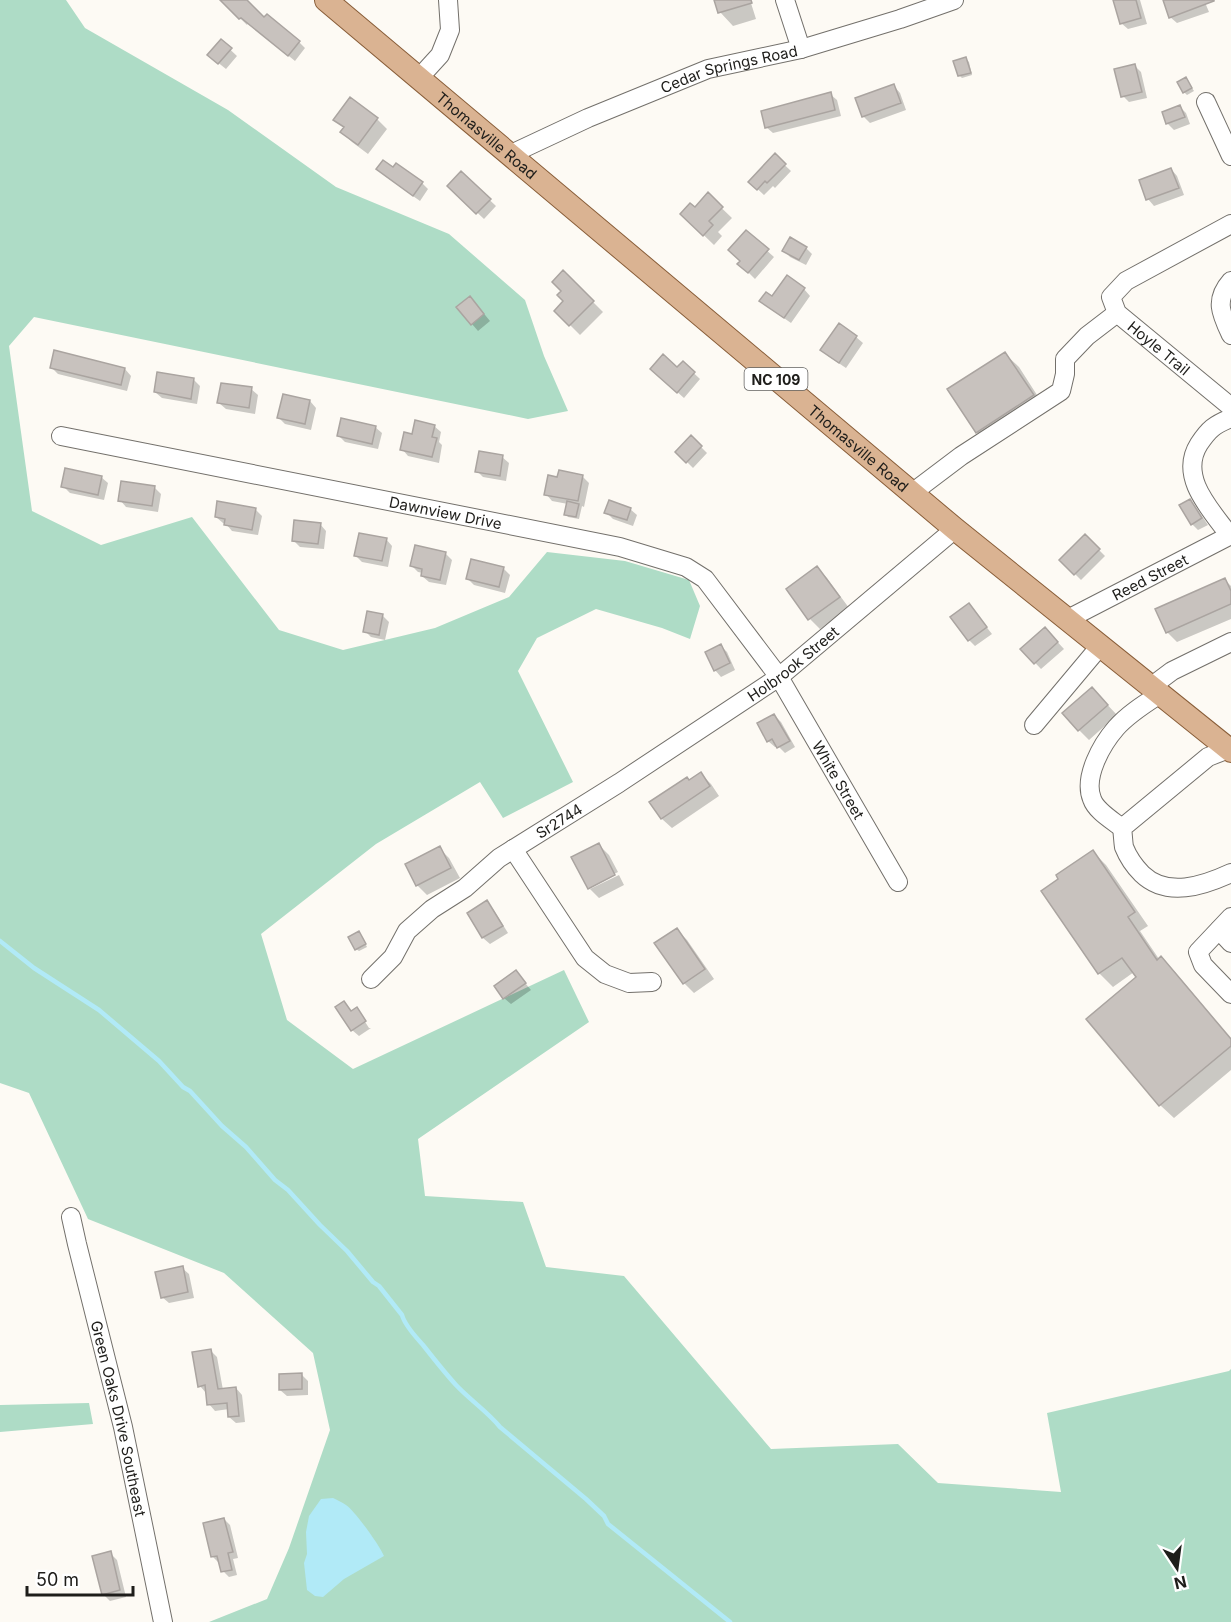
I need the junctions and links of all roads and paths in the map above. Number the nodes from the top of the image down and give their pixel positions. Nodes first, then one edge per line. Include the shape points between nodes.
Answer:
1 (326, 0) edge
2 (448, 0) edge
3 (784, 0) edge
4 (954, 0) edge
5 (801, 49) junction
6 (419, 78) junction
7 (1206, 102) dead end
8 (509, 155) junction
9 (1231, 156) edge
10 (1231, 224) edge
11 (1231, 281) edge
12 (1117, 314) junction
13 (1231, 335) edge
14 (1231, 407) edge
15 (1231, 418) edge
16 (61, 436) dead end
17 (912, 493) junction
18 (955, 529) junction
19 (1230, 535) edge
20 (1068, 619) junction
21 (1231, 642) edge
22 (1101, 645) junction
23 (779, 677) junction
24 (1156, 690) junction
25 (1034, 725) dead end
26 (1230, 750) edge
27 (618, 783) joint
28 (1122, 828) junction
29 (506, 854) junction
30 (1231, 873) edge
31 (897, 882) dead end
32 (1227, 930) edge
33 (371, 979) dead end
34 (652, 982) dead end
35 (1231, 994) edge
36 (71, 1217) dead end
37 (163, 1622) edge

1 - 6 main road, Thomasville Road / NC 109
2 - 6 street via 450,30 440,55
3 - 5 street
4 - 5 street, Cedar Springs Road
5 - 8 street, Cedar Springs Road via 708,69
6 - 8 main road, Thomasville Road / NC 109
7 - 9 street
8 - 17 main road, Thomasville Road / NC 109
10 - 12 street, Hoyle Trail via 1126,281 1111,297
11 - 13 street via 1223,290 1220,303
12 - 14 street, Hoyle Trail
12 - 17 street via 1065,359 1062,391 961,456
15 - 19 street via 1206,434 1195,450 1191,469 1201,495
16 - 23 street, Dawnview Drive via 620,547 686,567 705,579
17 - 18 main road, Thomasville Road / NC 109
18 - 20 main road, Thomasville Road / NC 109
18 - 23 street, Holbrook Street
19 - 20 street, Reed Street
20 - 22 main road, Thomasville Road / NC 109
21 - 24 street via 1172,671
22 - 24 main road, Thomasville Road / NC 109
22 - 25 street
23 - 27 street, Holbrook Street
23 - 31 street, White Street
24 - 26 main road, Thomasville Road / NC 109
24 - 28 street via 1117,727 1098,753 1089,780 1092,800
26 - 28 street via 1208,757
27 - 29 street, Sr2744
28 - 30 street via 1134,866 1151,882 1175,888 1196,886
29 - 33 street, Sr2744 via 407,931 393,957
29 - 34 street via 585,958 605,974 629,983
32 - 35 street via 1198,952 1203,965
36 - 37 street, Green Oaks Drive Southeast via 123,1427

